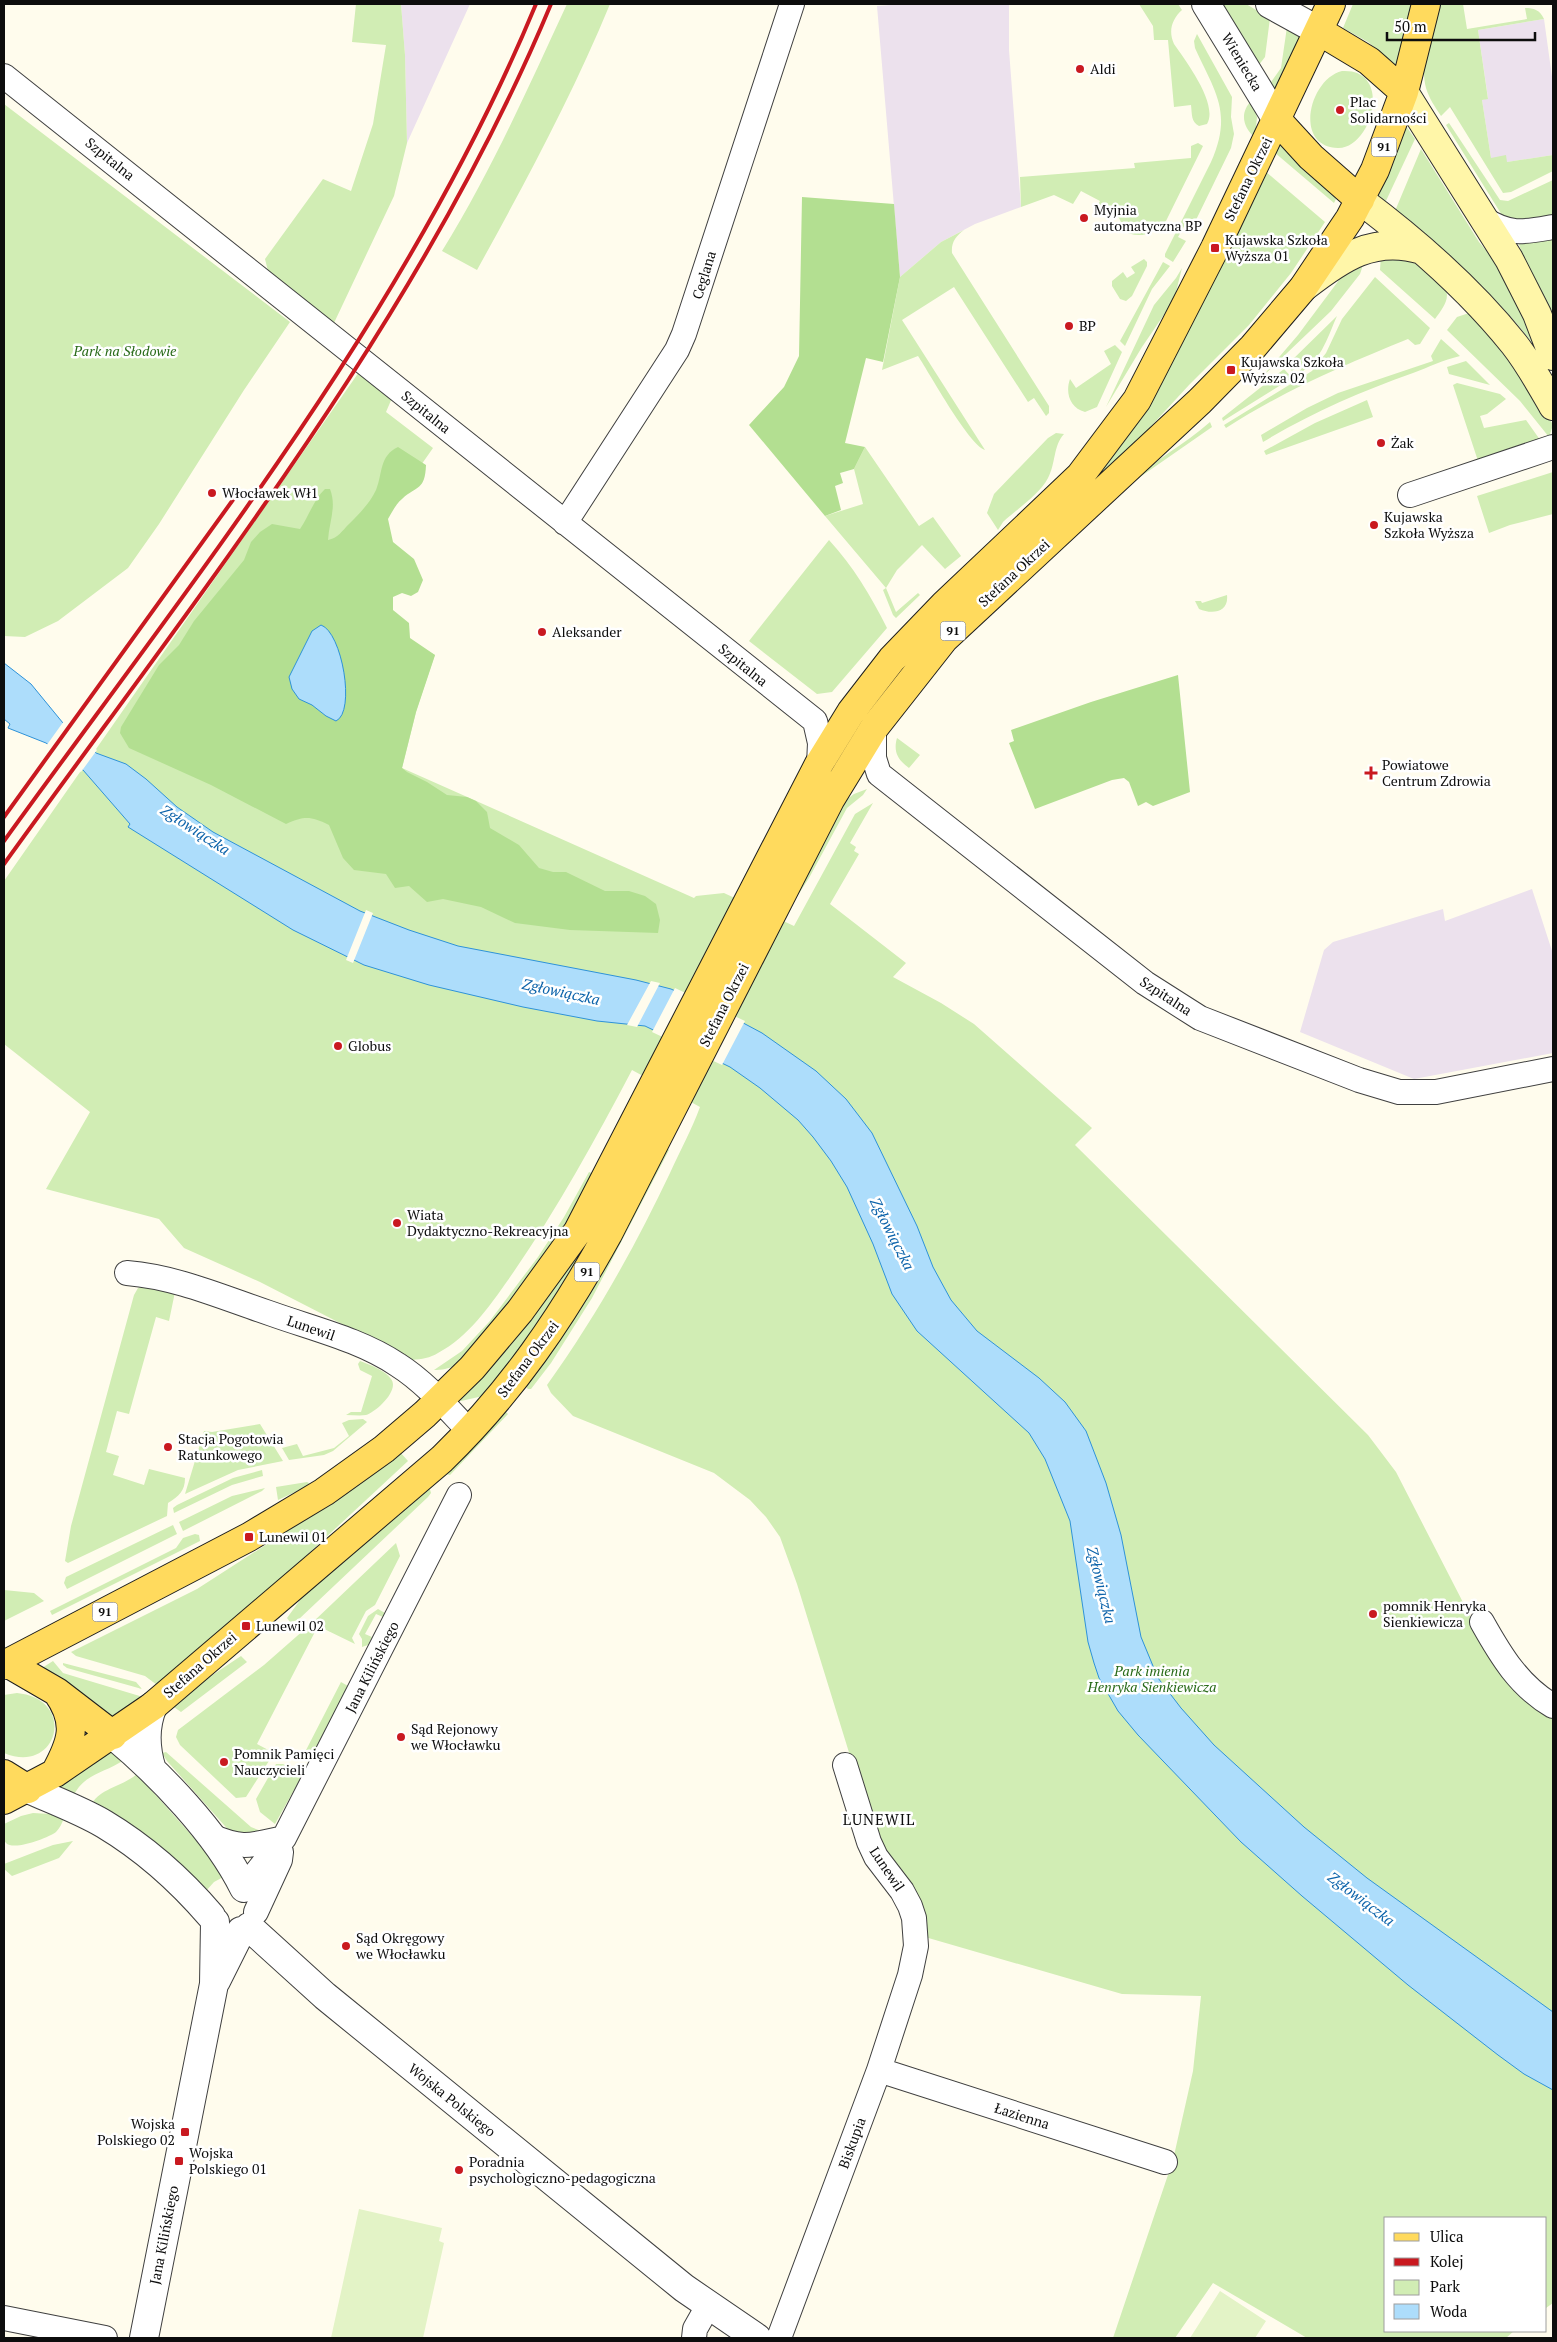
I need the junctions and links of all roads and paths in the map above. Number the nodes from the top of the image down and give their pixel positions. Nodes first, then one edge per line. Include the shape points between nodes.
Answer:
1 (792, 4) edge
2 (1206, 4) edge
3 (1270, 4) edge
4 (1331, 4) edge
5 (1426, 4) edge
6 (1319, 31) junction
7 (4, 76) edge
8 (1404, 92) junction
9 (1277, 120) junction
10 (1360, 200) junction
11 (1484, 219) junction
12 (1553, 227) edge
13 (1422, 250) junction
14 (1303, 288) junction
15 (1553, 356) edge
16 (1553, 406) edge
17 (1553, 447) edge
18 (1410, 495) dead end
19 (565, 523) junction
20 (859, 702) junction
21 (815, 721) junction
22 (874, 728) junction
23 (819, 764) junction
24 (879, 774) junction
25 (830, 800) junction
26 (759, 909) junction
27 (1553, 1069) edge
28 (666, 1090) junction
29 (127, 1273) dead end
30 (439, 1400) junction
31 (470, 1432) junction
32 (459, 1495) dead end
33 (1482, 1622) dead end
34 (5, 1663) edge
35 (57, 1692) junction
36 (153, 1706) junction
37 (1553, 1706) edge
38 (113, 1735) junction
39 (845, 1765) dead end
40 (152, 1770) junction
41 (4, 1774) edge
42 (55, 1774) junction
43 (28, 1789) junction
44 (4, 1800) edge
45 (211, 1836) junction
46 (284, 1838) junction
47 (244, 1888) junction
48 (213, 1919) junction
49 (249, 1923) junction
50 (916, 1946) joint
51 (214, 1984) junction
52 (879, 2070) junction
53 (1165, 2162) dead end
54 (708, 2306) junction
55 (4, 2318) edge
56 (105, 2338) edge
57 (144, 2338) edge
58 (694, 2338) edge
59 (757, 2338) edge
60 (779, 2338) edge

1 - 19 street, Ceglana via 684,334 677,350
2 - 9 street, Wieniecka
3 - 6 street
4 - 6 main road, 91
5 - 8 main road, 91
6 - 8 main road via 1369,61
6 - 9 main road, 91
7 - 19 street, Szpitalna
8 - 10 main road, 91
8 - 11 main road
9 - 10 main road via 1311,157
9 - 20 main road, Stefana Okrzei / 91 via 1150,377 1115,431 1074,482 906,643
10 - 13 main road
10 - 14 main road, Stefana Okrzei / 91
11 - 12 street via 1499,229 1512,232
11 - 15 main road via 1524,288
13 - 14 main road via 1404,244 1374,246 1337,264
13 - 16 main road via 1491,316 1515,346
14 - 22 main road, Stefana Okrzei / 91 via 1253,347 1200,401 944,639
17 - 18 street
19 - 21 street, Szpitalna
20 - 21 street via 843,712
20 - 23 main road, Stefana Okrzei / 91
21 - 23 street via 820,743
22 - 24 street via 874,758
22 - 25 main road, Stefana Okrzei / 91
23 - 26 main road, Stefana Okrzei / 91
24 - 25 street via 860,779
24 - 27 street, Szpitalna via 1145,983 1200,1018 1359,1080 1399,1092 1436,1092
25 - 26 main road, Stefana Okrzei / 91
26 - 28 main road, Stefana Okrzei / 91
28 - 30 main road, Stefana Okrzei / 91 via 563,1255 472,1368
28 - 31 main road, Stefana Okrzei / 91 via 608,1234 575,1293 523,1370
29 - 30 street, Lunewil via 148,1274 200,1289 359,1345 398,1364
30 - 31 street, Lunewil
30 - 34 main road, Stefana Okrzei / 91 via 356,1470 262,1530
31 - 36 main road, Stefana Okrzei / 91
32 - 46 street, Jana Kilińskiego
33 - 37 street via 1502,1659 1515,1675
34 - 35 main road
35 - 38 main road
35 - 42 main road via 68,1710 72,1730 70,1743
36 - 38 main road, Stefana Okrzei / 91
36 - 40 street via 146,1735
38 - 40 street
38 - 42 main road, Stefana Okrzei / 91
39 - 50 street, Lunewil via 868,1842 910,1906
40 - 45 street
41 - 43 main road
42 - 43 main road, 91
43 - 44 main road, 91
43 - 48 street via 89,1816 126,1838 166,1870
45 - 46 street via 239,1847
45 - 47 street
46 - 47 street, Jana Kilińskiego
46 - 49 street, Jana Kilińskiego via 280,1860
47 - 48 street via 229,1886 221,1889 212,1901
47 - 49 street via 254,1898
48 - 49 street via 226,1931
48 - 51 street, Jana Kilińskiego
49 - 51 street, Jana Kilińskiego
49 - 54 street, Wojska Polskiego via 332,2001
50 - 52 street, Biskupia
51 - 57 street, Jana Kilińskiego
52 - 53 street, Łazienna
52 - 60 street, Biskupia
54 - 58 street via 695,2329
54 - 59 street, Wojska Polskiego
55 - 56 street

